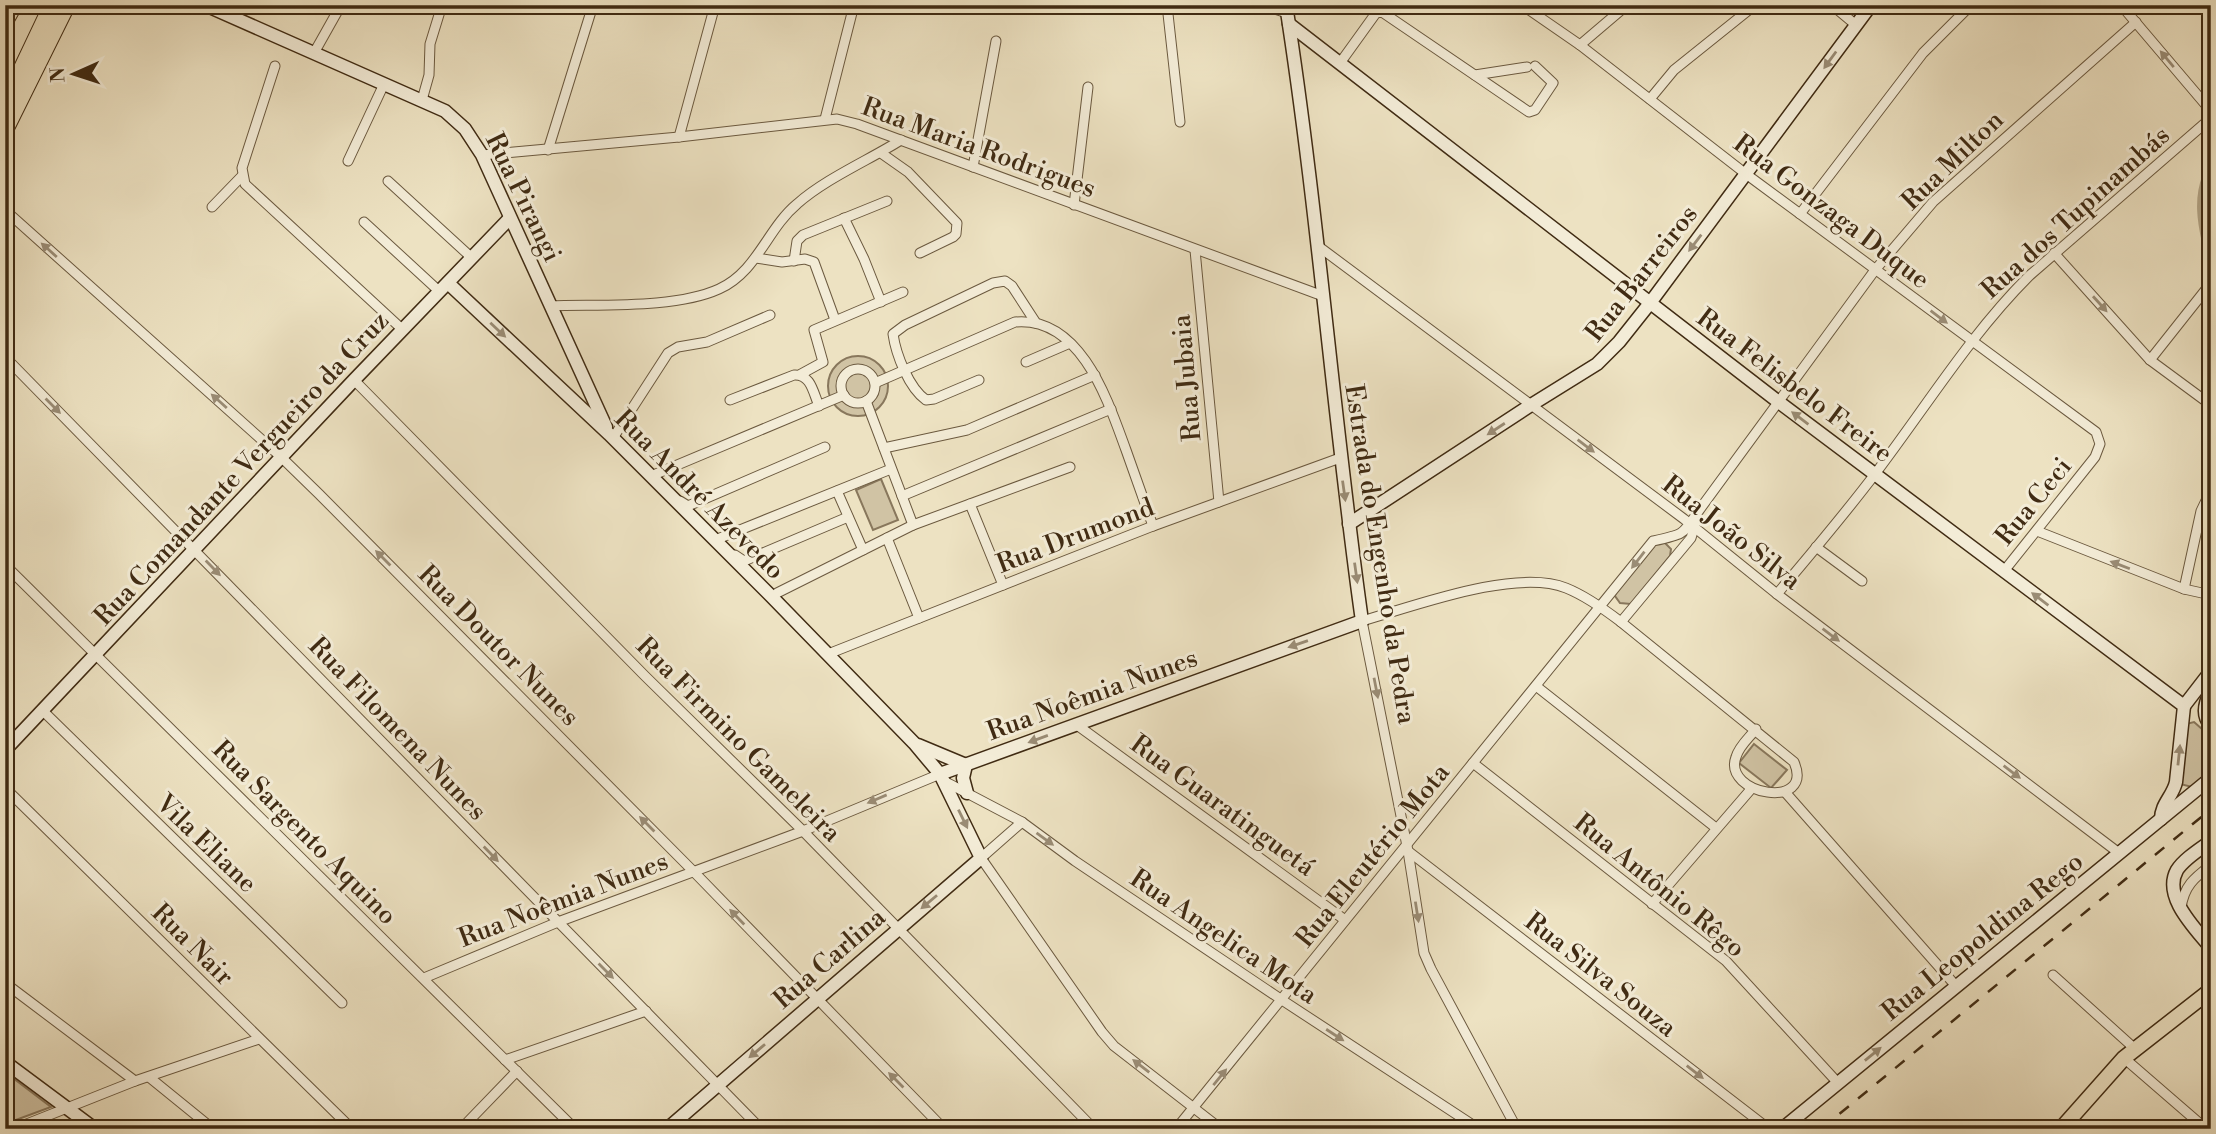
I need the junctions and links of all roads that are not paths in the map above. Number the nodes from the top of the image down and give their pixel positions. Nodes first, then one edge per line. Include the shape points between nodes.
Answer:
1 (14, 5) edge
2 (52, 5) edge
3 (67, 5) edge
4 (205, 5) edge
5 (341, 5) edge
6 (442, 5) edge
7 (593, 5) edge
8 (715, 5) edge
9 (854, 5) edge
10 (1167, 5) edge
11 (1262, 5) edge
12 (1522, 5) edge
13 (1628, 5) edge
14 (1755, 5) edge
15 (1832, 5) edge
16 (1871, 5) edge
17 (1971, 5) edge
18 (2121, 5) edge
19 (1287, 14) edge
20 (5, 21) edge
21 (2136, 22) junction
22 (1856, 25) junction
23 (996, 41) dead end
24 (1580, 45) junction
25 (314, 53) junction
26 (1340, 63) junction
27 (275, 66) dead end
28 (1475, 75) junction
29 (384, 84) junction
30 (1088, 87) dead end
31 (1650, 99) junction
32 (422, 100) junction
33 (5, 104) edge
34 (2211, 111) edge
35 (2211, 118) edge
36 (825, 119) junction
37 (1180, 122) dead end
38 (5, 130) edge
39 (679, 137) junction
40 (901, 140) junction
41 (548, 150) junction
42 (881, 153) junction
43 (482, 155) junction
44 (348, 161) dead end
45 (973, 167) junction
46 (1746, 174) junction
47 (242, 176) junction
48 (388, 181) dead end
49 (887, 201) dead end
50 (1074, 205) junction
51 (212, 207) dead end
52 (5, 210) edge
53 (1800, 214) junction
54 (510, 218) junction
55 (844, 218) junction
56 (364, 222) dead end
57 (1318, 246) junction
58 (1195, 250) junction
59 (920, 253) dead end
60 (2054, 253) junction
61 (472, 258) junction
62 (756, 258) junction
63 (794, 261) junction
64 (1875, 270) junction
65 (2211, 283) edge
66 (444, 287) junction
67 (903, 292) dead end
68 (1322, 296) junction
69 (881, 302) junction
70 (1650, 303) junction
71 (550, 306) junction
72 (770, 315) dead end
73 (834, 317) dead end
74 (1036, 323) junction
75 (403, 330) junction
76 (1971, 341) junction
77 (1070, 343) junction
78 (5, 357) edge
79 (2150, 360) junction
80 (1026, 362) dead end
81 (905, 369) junction
82 (801, 374) junction
83 (1095, 375) junction
84 (354, 380) junction
85 (979, 380) dead end
86 (875, 383) junction
87 (844, 396) junction
88 (730, 400) dead end
89 (866, 401) junction
90 (1780, 403) junction
91 (1531, 405) junction
92 (2211, 405) edge
93 (818, 406) junction
94 (1111, 410) junction
95 (611, 436) junction
96 (825, 447) dead end
97 (884, 448) junction
98 (281, 457) junction
99 (2095, 457) joint
100 (1340, 458) junction
101 (1070, 467) dead end
102 (891, 469) junction
103 (653, 475) junction
104 (1875, 475) junction
105 (2211, 490) edge
106 (837, 491) junction
107 (902, 496) junction
108 (1219, 502) junction
109 (970, 504) junction
110 (848, 517) junction
111 (1349, 524) junction
112 (913, 525) junction
113 (1153, 526) junction
114 (1692, 526) junction
115 (2036, 531) junction
116 (717, 538) junction
117 (887, 538) junction
118 (1668, 538) junction
119 (1816, 547) junction
120 (195, 549) junction
121 (863, 550) junction
122 (1675, 557) junction
123 (5, 565) edge
124 (2004, 571) junction
125 (1862, 581) dead end
126 (1003, 585) junction
127 (2184, 589) junction
128 (777, 593) dead end
129 (1777, 594) junction
130 (2211, 595) edge
131 (1601, 607) junction
132 (919, 618) junction
133 (1363, 621) junction
134 (1621, 622) junction
135 (828, 654) junction
136 (96, 656) junction
137 (2211, 671) edge
138 (1536, 687) junction
139 (2211, 691) edge
140 (2184, 706) junction
141 (43, 711) junction
142 (1077, 725) junction
143 (2211, 726) edge
144 (1756, 729) junction
145 (914, 743) junction
146 (5, 750) edge
147 (1473, 762) junction
148 (966, 765) junction
149 (942, 777) junction
150 (2211, 778) edge
151 (5, 788) edge
152 (1752, 788) junction
153 (1785, 792) junction
154 (967, 793) junction
155 (2161, 819) junction
156 (1022, 822) junction
157 (1716, 828) junction
158 (803, 831) junction
159 (2211, 841) edge
160 (1408, 848) junction
161 (2119, 853) junction
162 (981, 858) junction
163 (2211, 865) edge
164 (695, 873) junction
165 (1652, 904) junction
166 (2181, 908) junction
167 (1345, 920) junction
168 (558, 922) junction
169 (897, 929) junction
170 (2211, 948) edge
171 (2053, 975) dead end
172 (424, 978) junction
173 (5, 983) edge
174 (1956, 986) junction
175 (2211, 990) edge
176 (817, 1000) junction
177 (1282, 1000) junction
178 (342, 1003) dead end
179 (646, 1011) junction
180 (259, 1039) junction
181 (2129, 1053) junction
182 (505, 1060) junction
183 (5, 1062) edge
184 (517, 1071) junction
185 (149, 1077) junction
186 (135, 1082) junction
187 (1838, 1083) junction
188 (718, 1084) junction
189 (68, 1108) junction
190 (1194, 1109) junction
191 (14, 1129) edge
192 (95, 1129) edge
193 (214, 1129) edge
194 (352, 1129) edge
195 (461, 1129) edge
196 (575, 1129) edge
197 (667, 1129) edge
198 (761, 1129) edge
199 (944, 1129) edge
200 (1094, 1129) edge
201 (1176, 1129) edge
202 (1221, 1129) edge
203 (1479, 1129) edge
204 (1517, 1129) edge
205 (1769, 1129) edge
206 (1782, 1129) edge
207 (2062, 1129) edge
208 (2206, 1129) edge

1 - 20 highway
2 - 33 highway
3 - 38 highway
4 - 25 street, Rua Pirangi
5 - 25 street
6 - 32 street via 430,44
7 - 41 street
8 - 39 street
9 - 36 street
10 - 37 street
11 - 19 street
12 - 24 street, Rua Gonzaga Duque
13 - 24 street
14 - 31 street via 1674,70
15 - 22 street
16 - 22 street, Rua Barreiros
17 - 53 street via 1923,53
18 - 21 street
19 - 26 street, Rua Felisbelo Freire
19 - 57 street, Estrada do Engenho da Pedra
34 -> 21 street
21 - 64 street, Rua Milton via 1933,202
22 -> 46 street, Rua Barreiros
23 - 45 street
24 - 31 street, Rua Gonzaga Duque
25 - 29 street, Rua Pirangi
26 - 28 street via 1376,13 1382,12
26 - 70 street, Rua Felisbelo Freire
27 - 47 street
28 - 28 street via 1527,111 1532,111 1553,83 1531,66
29 - 32 street, Rua Pirangi
29 - 44 street
30 - 50 street
31 - 46 street, Rua Gonzaga Duque
32 - 43 street, Rua Pirangi via 456,119
35 - 60 street, Rua dos Tupinambás
36 - 39 street, Rua Maria Rodrigues
36 - 40 street, Rua Maria Rodrigues via 847,121
39 - 41 street, Rua Maria Rodrigues
40 - 42 street
40 - 45 street, Rua Maria Rodrigues
41 - 43 street, Rua Maria Rodrigues
42 - 59 street via 908,172 957,223 956,234
42 - 62 street via 797,203
43 - 54 street, Rua Pirangi
45 - 50 street, Rua Maria Rodrigues
46 - 53 street, Rua Gonzaga Duque
46 -> 70 street, Rua Barreiros
47 - 51 street
47 - 75 street via 249,189
48 - 61 street
49 - 55 street
50 - 58 street, Rua Maria Rodrigues
98 -> 52 street, Rua Doutor Nunes
53 - 64 street, Rua Gonzaga Duque
54 - 61 street, Rua Comandante Vergueiro da Cruz
54 - 71 street, Rua Pirangi
55 - 63 street via 800,237
55 - 69 street
56 - 66 street
57 - 68 street, Estrada do Engenho da Pedra
57 - 91 street, Rua João Silva
58 - 68 street, Rua Maria Rodrigues
58 - 108 street, Rua Jubaia
60 - 76 street, Rua dos Tupinambás
60 -> 79 street
61 - 66 street, Rua Comandante Vergueiro da Cruz
62 - 63 street
62 - 71 street via 730,284 701,295 658,302
63 - 73 street via 814,262
64 -> 76 street, Rua Gonzaga Duque
64 - 90 street, Rua Milton
65 - 79 street
66 - 75 street, Rua Comandante Vergueiro da Cruz
66 -> 95 street, Rua André Azevedo
67 - 69 street
68 - 100 street, Estrada do Engenho da Pedra
69 - 82 street via 814,330 823,362
70 - 90 street, Rua Felisbelo Freire
70 - 91 street, Rua Barreiros via 1597,364
71 - 95 street, Rua Pirangi
72 - 95 street via 707,342 673,349
74 - 77 street
74 - 81 street via 1003,326
74 - 81 street via 1008,281 993,284 893,334
75 - 84 street, Rua Comandante Vergueiro da Cruz
76 - 99 street, Rua Gonzaga Duque via 2096,432 2100,444
76 - 104 street, Rua dos Tupinambás
77 - 80 street
77 - 83 street
78 -> 120 street, Rua Filomena Nunes
79 - 92 street
81 - 85 street via 926,400
81 - 86 street
82 - 88 street
82 - 93 street via 808,379
83 - 94 street
83 - 97 street via 967,430
84 - 98 street, Rua Comandante Vergueiro da Cruz
84 - 158 street, Rua Firmino Gameleira
86 - 87 street via 865,370 851,370 841,384
86 - 89 street
87 - 89 street via 855,403
87 - 93 street
89 - 97 street
104 -> 90 street, Rua Felisbelo Freire
90 - 114 street, Rua Milton
91 -> 111 street, Rua Barreiros
91 -> 114 street, Rua João Silva
93 - 103 street
94 - 107 street
94 - 113 street
95 - 103 street, Rua André Azevedo
96 - 103 street via 688,506
97 - 102 street
98 - 120 street, Rua Comandante Vergueiro da Cruz
164 -> 98 street, Rua Doutor Nunes
99 - 115 street, Rua Ceci
100 - 108 street, Rua Drumond
100 -> 111 street, Estrada do Engenho da Pedra
101 - 109 street
102 - 106 street
102 - 107 street
103 - 116 street, Rua André Azevedo
104 - 119 street, Rua dos Tupinambás
104 - 124 street, Rua Felisbelo Freire
105 - 127 street via 2200,511
106 - 110 street
106 - 116 street
107 - 112 street
108 - 113 street, Rua Drumond
109 - 112 street
109 - 126 street
110 - 116 street via 744,561
110 - 121 street
111 -> 133 street, Estrada do Engenho da Pedra
112 - 117 street
113 - 126 street, Rua Drumond
114 - 118 street, Rua Eleutério Mota
114 - 122 street, Rua Milton
114 - 129 street, Rua João Silva
115 - 124 street, Rua Ceci
127 -> 115 street
116 - 135 street, Rua André Azevedo
117 - 121 street
117 - 132 street
118 - 122 street
118 -> 131 street, Rua Eleutério Mota via 1653,541
119 - 125 street
119 - 129 street, Rua dos Tupinambás
120 - 136 street, Rua Comandante Vergueiro da Cruz
120 -> 168 street, Rua Filomena Nunes
121 - 128 street
122 - 134 street, Rua Milton
123 - 136 street, Rua Sargento Aquino
140 -> 124 street, Rua Felisbelo Freire
126 - 132 street, Rua Drumond
127 - 130 street
129 -> 161 street, Rua João Silva
131 - 133 street, Rua Noêmia Nunes via 1565,588 1522,582
131 - 134 street, Rua Noêmia Nunes
131 - 138 street, Rua Eleutério Mota
132 - 135 street, Rua Drumond
133 -> 142 street, Rua Noêmia Nunes
133 -> 160 street, Estrada do Engenho da Pedra
134 - 144 street, Rua Noêmia Nunes
135 - 145 street, Rua André Azevedo
136 - 141 street, Rua Comandante Vergueiro da Cruz
136 - 172 street, Rua Sargento Aquino
137 - 140 street
138 - 147 street, Rua Eleutério Mota
138 - 157 street
139 - 143 street via 2204,707
155 -> 140 street via 2162,807 2176,782
141 - 146 street, Rua Comandante Vergueiro da Cruz
141 - 178 street, Vila Eliane
142 -> 148 street, Rua Noêmia Nunes
142 - 167 street, Rua Guaratinguetá
144 - 152 street via 1734,765 1738,776
144 - 153 street via 1794,761 1797,774
145 - 148 street, Rua André Azevedo
145 - 149 street, Rua André Azevedo
147 - 160 street, Rua Eleutério Mota
147 - 165 street, Rua Antônio Rêgo
148 - 149 street, Rua Noêmia Nunes
148 - 154 street
149 - 154 street, Rua Angelica Mota
149 -> 158 street, Rua Noêmia Nunes
149 -> 162 street, Rua André Azevedo
150 - 155 street, Rua Leopoldina Rego
151 - 180 street, Rua Nair
152 - 153 street
152 - 157 street
153 - 174 street
154 - 156 street, Rua Angelica Mota
155 - 161 street, Rua Leopoldina Rego
156 - 162 street, Rua Carlina
156 -> 177 street, Rua Angelica Mota
157 - 165 street
158 - 164 street, Rua Noêmia Nunes
158 - 169 street, Rua Firmino Gameleira
159 - 166 street via 2178,869 2175,885
160 - 167 street, Rua Eleutério Mota
160 -> 204 street, Estrada do Engenho da Pedra via 1424,953
160 -> 205 street, Rua Silva Souza
161 - 174 street, Rua Leopoldina Rego
162 -> 169 street, Rua Carlina
190 -> 162 street via 1102,1032
163 - 166 street via 2189,883
164 - 168 street, Rua Noêmia Nunes
176 -> 164 street, Rua Doutor Nunes
165 - 187 street, Rua Antônio Rêgo via 1726,961
166 - 170 street
167 - 177 street, Rua Eleutério Mota
168 - 172 street, Rua Noêmia Nunes
168 -> 179 street, Rua Filomena Nunes
169 - 176 street, Rua Carlina
169 - 200 street, Rua Firmino Gameleira
171 - 181 street
172 - 182 street, Rua Sargento Aquino
173 - 186 street
187 -> 174 street, Rua Leopoldina Rego
175 - 181 main road
176 -> 188 street, Rua Carlina
199 -> 176 street, Rua Doutor Nunes
190 -> 177 street, Rua Eleutério Mota
177 -> 203 street, Rua Angelica Mota
179 - 182 street
179 - 188 street, Rua Filomena Nunes
180 - 185 street
180 - 194 street, Rua Nair
181 - 207 main road
181 - 208 street
182 - 184 street, Rua Sargento Aquino
183 - 189 street
184 - 195 street
184 - 196 street, Rua Sargento Aquino
185 - 186 street
185 - 193 street
186 - 189 street
187 - 206 street, Rua Leopoldina Rego
188 - 197 street, Rua Carlina
188 - 198 street, Rua Filomena Nunes
189 - 191 street
189 - 192 street
190 - 201 street, Rua Eleutério Mota
190 - 202 street

